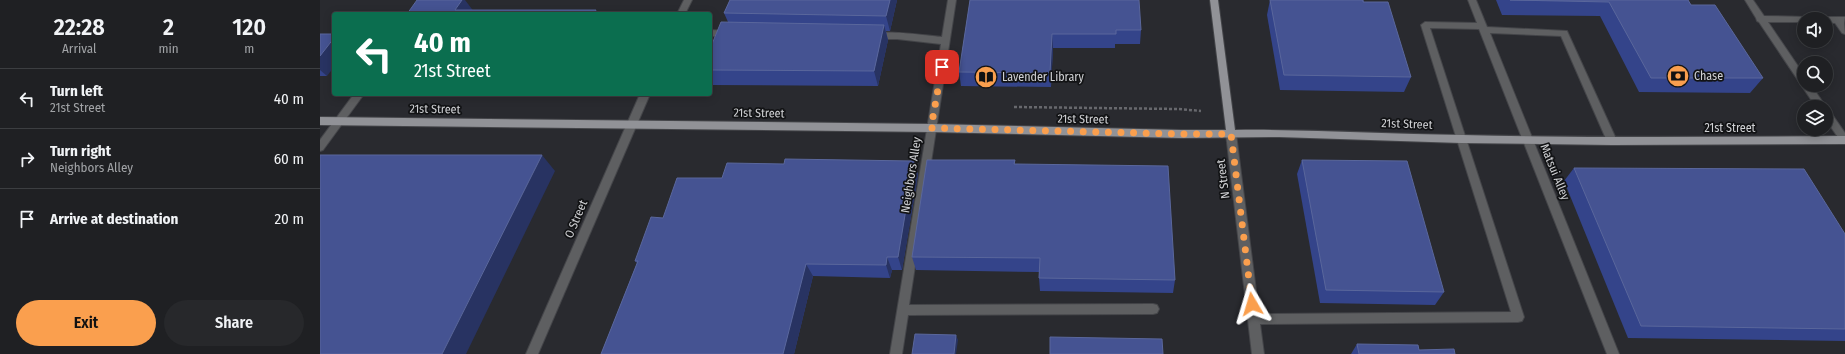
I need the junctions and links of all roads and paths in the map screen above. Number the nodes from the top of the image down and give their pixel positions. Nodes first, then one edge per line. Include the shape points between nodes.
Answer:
1 (688, 0) edge
2 (952, 0) edge
3 (1214, 0) edge
4 (1472, 0) edge
5 (1749, 0) edge
6 (682, 12) edge
7 (1760, 19) junction
8 (1797, 19) edge
9 (1841, 20) edge
10 (1483, 28) junction
11 (1845, 31) edge
12 (712, 33) edge
13 (736, 34) edge
14 (866, 36) edge
15 (946, 41) junction
16 (1797, 72) edge
17 (357, 96) edge
18 (643, 96) edge
19 (320, 121) edge
20 (338, 121) junction
21 (1833, 123) edge
22 (632, 124) junction
23 (931, 128) junction
24 (1231, 134) junction
25 (1461, 139) junction
26 (1528, 140) junction
27 (1845, 140) edge
28 (1612, 141) junction
29 (320, 147) edge
30 (1154, 309) dead end
31 (903, 310) junction
32 (1254, 319) junction
33 (532, 354) edge
34 (896, 354) edge
35 (1258, 354) edge
36 (1613, 354) edge

1 - 6 street
2 - 15 street, Neighbors Alley
3 - 24 main road, N Street
4 - 10 street, Matsui Alley
5 - 7 street
7 - 8 street
7 - 16 street
9 - 11 street
10 - 25 street via 1426,25
10 - 26 street, Matsui Alley
10 - 28 street via 1564,33
12 - 13 street
14 - 15 street
15 - 23 street, Neighbors Alley
17 - 20 street
18 - 22 street, O Street
19 - 20 main road, 21st Street
20 - 22 main road, 21st Street
20 - 29 street
21 - 27 street
22 - 23 main road, 21st Street
22 - 33 street, O Street
23 - 24 main road, 21st Street
23 - 31 street, Neighbors Alley
24 - 25 main road, 21st Street via 1279,133
24 - 32 street, N Street
25 - 26 main road, 21st Street
25 - 32 street via 1518,317
26 - 28 main road, 21st Street
26 - 36 street, Matsui Alley
27 - 28 main road, 21st Street
30 - 31 street
31 - 34 street, Neighbors Alley
32 - 35 street, N Street

